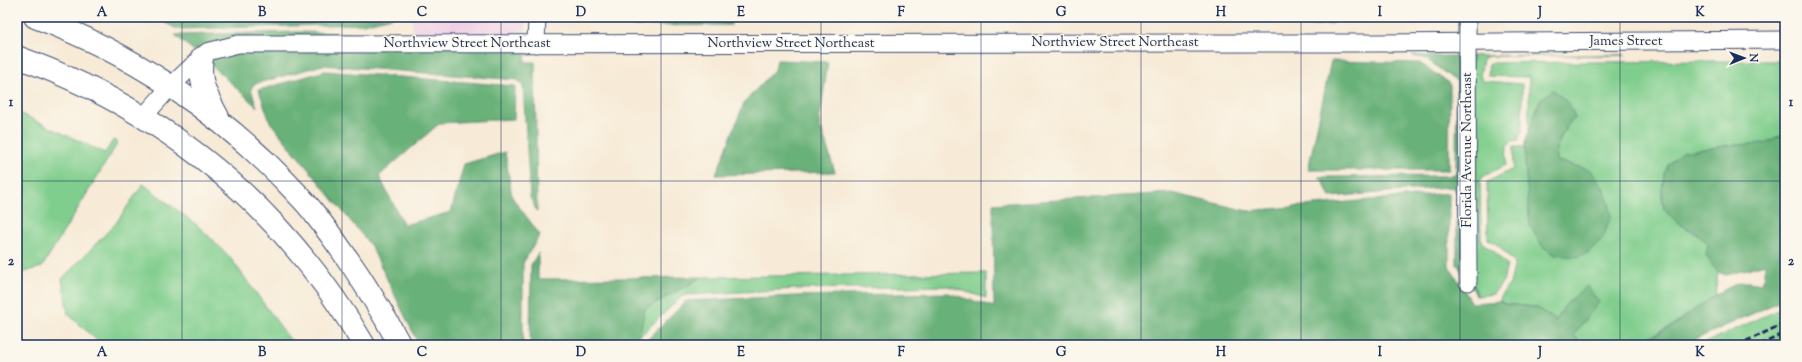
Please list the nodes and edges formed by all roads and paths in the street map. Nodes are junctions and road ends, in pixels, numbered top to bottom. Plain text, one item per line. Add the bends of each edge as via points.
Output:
1 (35, 17) edge
2 (536, 17) edge
3 (1467, 17) edge
4 (1785, 40) edge
5 (1467, 43) junction
6 (536, 44) junction
7 (17, 57) edge
8 (202, 58) junction
9 (171, 86) junction
10 (144, 116) junction
11 (221, 122) junction
12 (1468, 282) dead end
13 (364, 345) edge
14 (400, 345) edge

1 - 9 main road via 122,57
2 - 6 street
3 - 5 street, Florida Avenue Northeast
4 - 5 street, James Street
5 - 6 street, Northview Street Northeast
5 - 12 street, Florida Avenue Northeast
6 - 8 street, Northview Street Northeast via 238,44 207,52
7 - 10 main road via 53,70
8 - 9 street, Northview Street Northeast
8 - 11 main road via 199,72 205,93
9 - 10 street, Northview Street Northeast
9 - 11 main road
10 - 13 main road via 192,149 239,188 283,232 328,290
11 - 14 main road via 262,157 314,212 358,272

